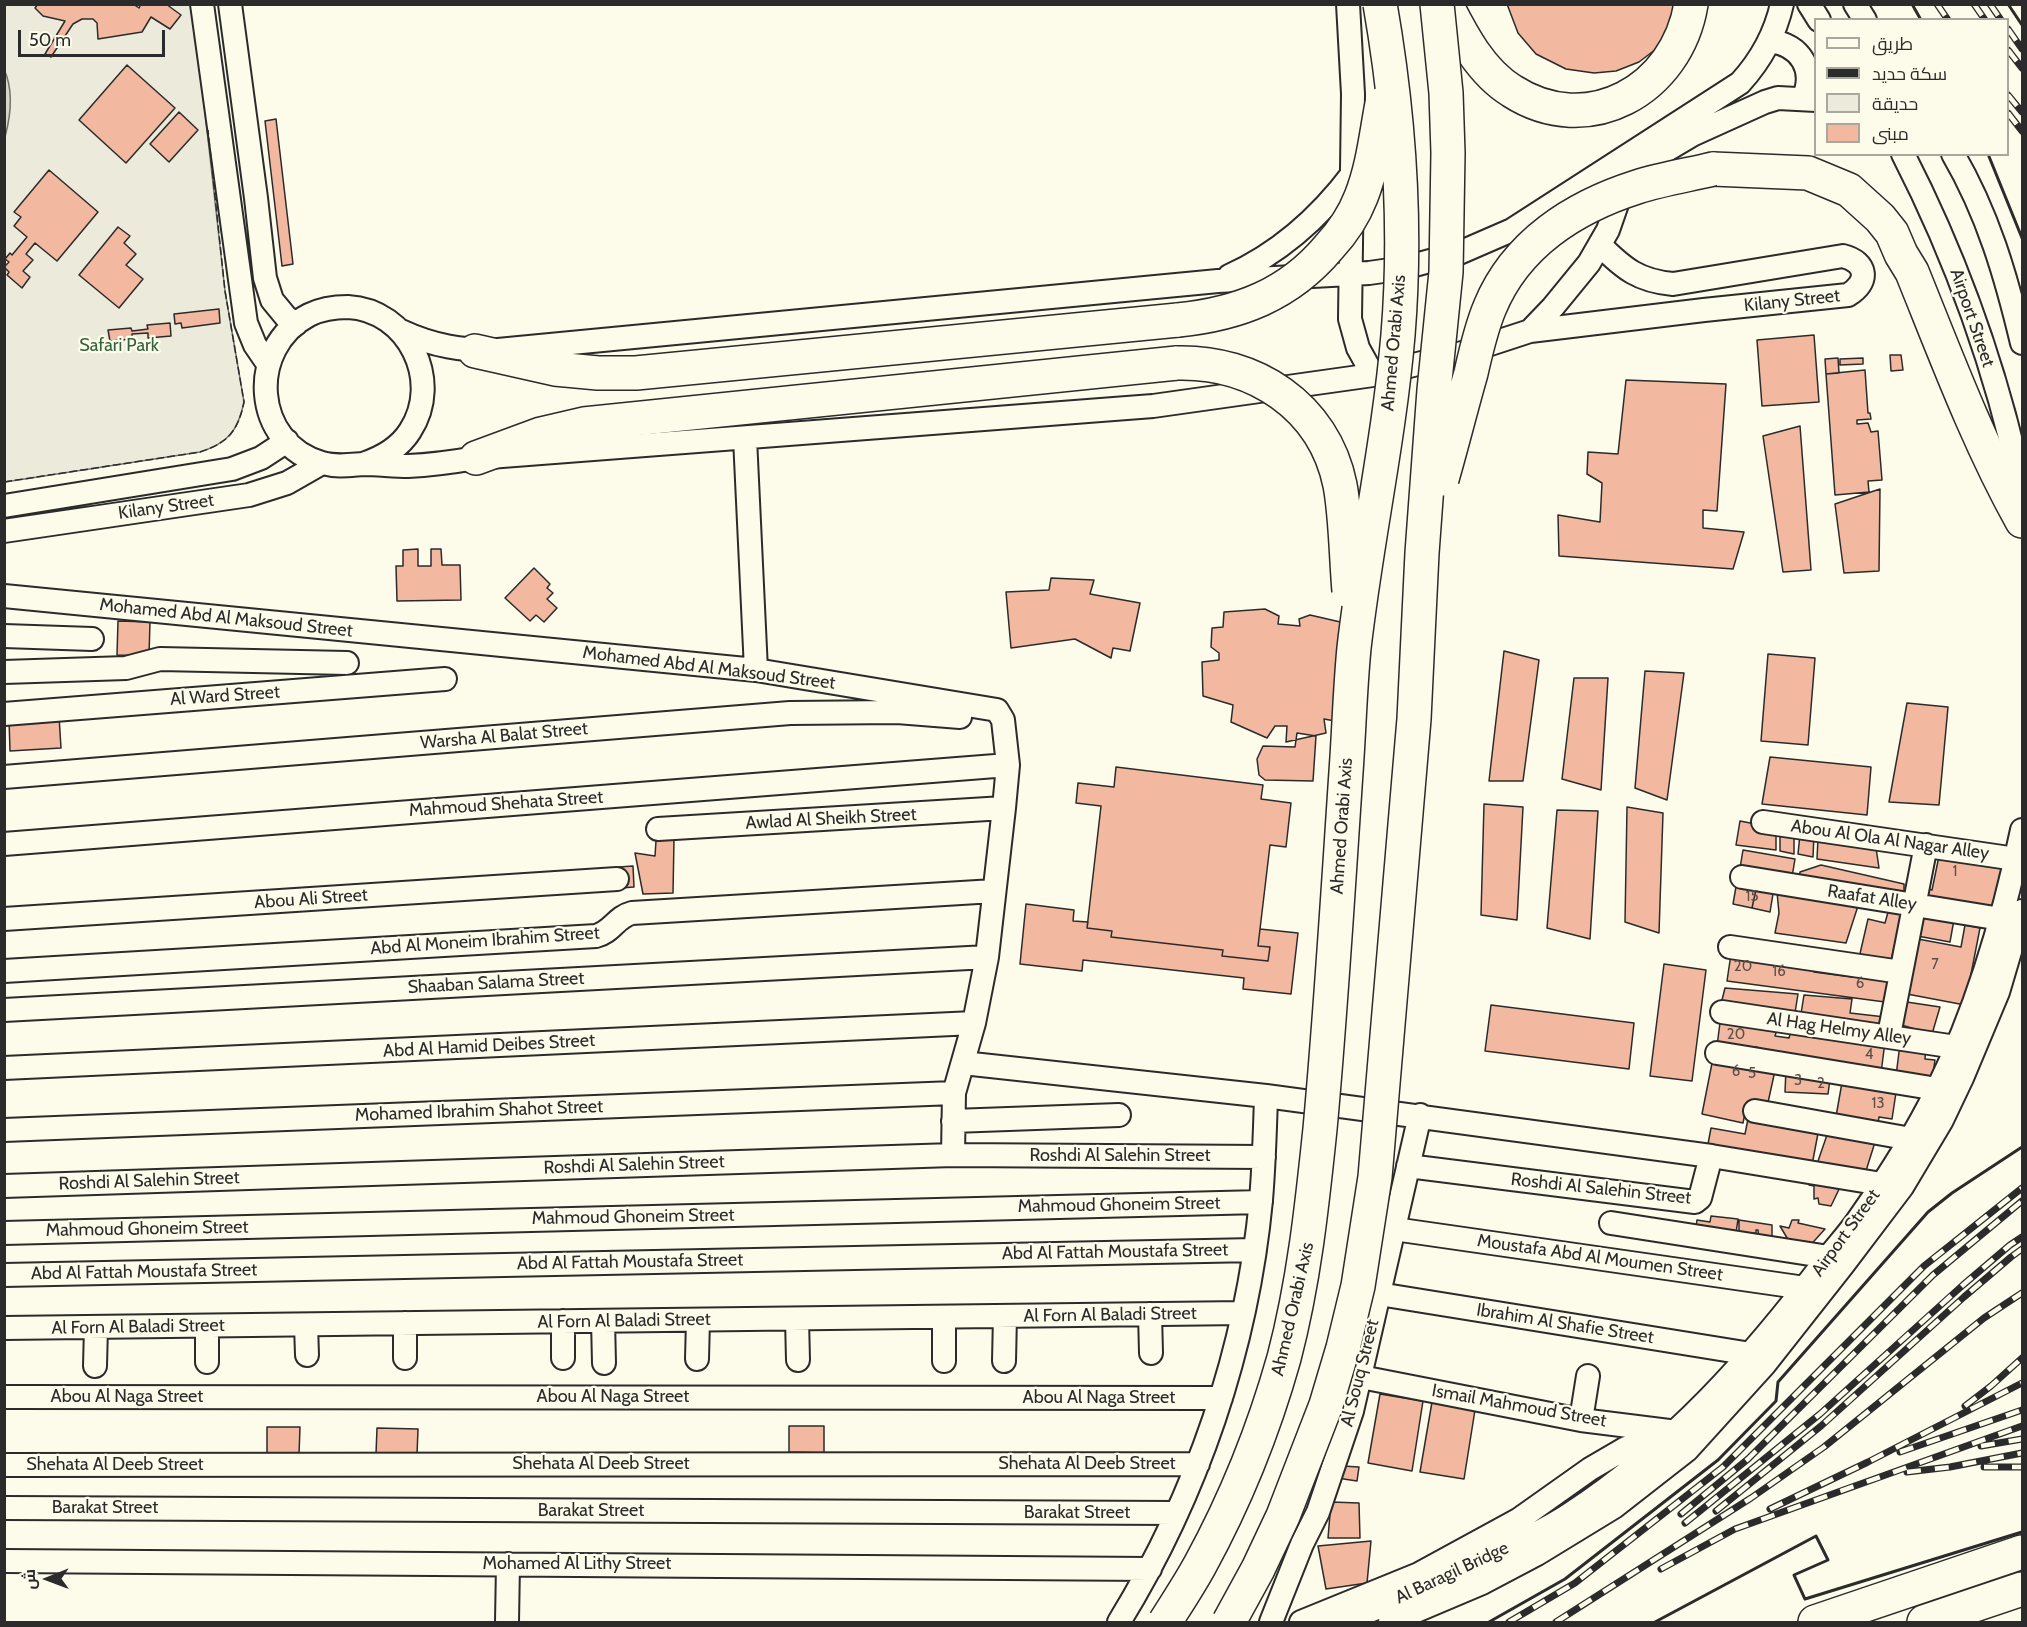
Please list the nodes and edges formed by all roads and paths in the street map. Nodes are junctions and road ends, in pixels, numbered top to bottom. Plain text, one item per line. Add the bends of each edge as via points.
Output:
1 (202, 4) edge
2 (1348, 4) edge
3 (1380, 4) edge
4 (1437, 4) edge
5 (1446, 4) edge
6 (1691, 4) edge
7 (1782, 4) edge
8 (1809, 4) edge
9 (1855, 4) edge
10 (232, 15) edge
11 (1818, 18) edge
12 (1864, 18) edge
13 (206, 29) junction
14 (1770, 41) junction
15 (1388, 64) junction
16 (1809, 99) edge
17 (1904, 156) edge
18 (1954, 156) edge
19 (1353, 173) junction
20 (1600, 245) junction
21 (1350, 273) junction
22 (1218, 282) junction
23 (296, 324) junction
24 (401, 331) junction
25 (1530, 331) junction
26 (2022, 342) edge
27 (475, 351) junction
28 (268, 364) junction
29 (1373, 375) junction
30 (745, 438) junction
31 (286, 441) junction
32 (476, 458) junction
33 (321, 463) junction
34 (363, 464) junction
35 (2022, 488) edge
36 (4, 506) edge
37 (2022, 521) edge
38 (4, 531) edge
39 (1422, 553) junction
40 (4, 596) edge
41 (4, 636) edge
42 (92, 639) dead end
43 (1354, 649) junction
44 (347, 663) dead end
45 (756, 670) junction
46 (4, 672) edge
47 (445, 679) dead end
48 (4, 714) edge
49 (1003, 720) junction
50 (1008, 765) junction
51 (4, 777) edge
52 (1004, 808) junction
53 (1763, 822) dead end
54 (658, 829) dead end
55 (2022, 830) edge
56 (4, 844) edge
57 (1926, 845) junction
58 (2016, 859) junction
59 (1742, 877) dead end
60 (617, 879) dead end
61 (994, 891) junction
62 (1914, 905) junction
63 (2022, 911) edge
64 (4, 919) edge
65 (2001, 919) junction
66 (1730, 947) dead end
67 (987, 957) junction
68 (4, 971) edge
69 (1901, 972) junction
70 (4, 1010) edge
71 (1722, 1012) dead end
72 (974, 1023) junction
73 (1889, 1035) junction
74 (1956, 1047) junction
75 (1717, 1053) dead end
76 (963, 1063) junction
77 (4, 1068) edge
78 (1937, 1089) junction
79 (954, 1093) junction
80 (1266, 1096) junction
81 (1755, 1111) dead end
82 (1119, 1115) dead end
83 (1420, 1115) junction
84 (953, 1122) junction
85 (4, 1130) edge
86 (1911, 1139) junction
87 (953, 1155) junction
88 (1711, 1156) junction
89 (1264, 1157) junction
90 (1408, 1166) junction
91 (1892, 1185) junction
92 (4, 1186) edge
93 (1261, 1202) junction
94 (1611, 1223) dead end
95 (1394, 1229) junction
96 (4, 1233) edge
97 (1255, 1250) junction
98 (1829, 1257) junction
99 (4, 1275) edge
100 (1812, 1292) junction
101 (1379, 1294) junction
102 (1243, 1313) junction
103 (1150, 1314) junction
104 (1005, 1316) junction
105 (944, 1317) junction
106 (797, 1319) junction
107 (698, 1320) junction
108 (563, 1321) junction
109 (603, 1321) junction
110 (405, 1323) junction
111 (306, 1325) junction
112 (207, 1326) junction
113 (96, 1327) junction
114 (4, 1328) edge
115 (1151, 1353) dead end
116 (1751, 1354) junction
117 (307, 1355) dead end
118 (405, 1358) dead end
119 (563, 1358) dead end
120 (697, 1359) dead end
121 (798, 1360) dead end
122 (944, 1361) dead end
123 (1004, 1361) dead end
124 (207, 1362) dead end
125 (604, 1364) dead end
126 (95, 1366) dead end
127 (1588, 1376) dead end
128 (1361, 1377) junction
129 (4, 1397) edge
130 (1221, 1398) junction
131 (1581, 1420) junction
132 (1677, 1432) junction
133 (1198, 1464) junction
134 (4, 1465) edge
135 (4, 1508) edge
136 (1177, 1513) junction
137 (1533, 1546) junction
138 (2022, 1552) edge
139 (4, 1561) edge
140 (508, 1564) junction
141 (1150, 1569) junction
142 (2022, 1589) edge
143 (507, 1623) edge
144 (1119, 1623) edge
145 (1166, 1623) edge
146 (1229, 1623) edge
147 (1271, 1623) edge
148 (1301, 1623) edge
149 (1342, 1623) edge
150 (1390, 1623) edge
151 (1815, 1623) edge
152 (1924, 1623) edge

1 - 13 street
2 - 19 street
3 - 15 highway, Ahmed Orabi Axis, bridge
4 - 39 highway, bridge via 1446,93 1448,212
5 - 6 highway via 1474,53 1497,81 1545,106 1581,110 1617,102 1662,71 1681,40
7 - 14 street
8 - 11 street
9 - 12 street
10 - 13 street
10 - 23 street via 265,278 272,300
13 - 28 street via 246,322
14 - 16 street via 1789,46 1803,60
14 - 21 street via 1740,83 1512,230 1432,261 1387,271
15 - 27 highway, bridge via 1373,158 1361,199 1350,219 1305,272 1266,297 1234,310 1200,318 636,373 555,369
15 - 43 highway, Ahmed Orabi Axis, bridge via 1400,172 1401,291 1392,389
16 - 20 street via 1778,98 1737,113 1643,164 1625,181
17 - 35 street, Airport Street via 1933,214 1967,300 2012,441
18 - 26 street via 1996,245
19 - 21 street
19 - 22 street via 1303,229 1263,259
20 - 25 street
20 - 25 street, Kilany Street via 1631,273 1659,283 1673,284 1843,255 1862,267 1863,279 1858,289 1848,295
21 - 22 street
21 - 29 street via 1353,334
22 - 27 street
23 - 24 street via 325,309 358,308 388,320
23 - 28 street via 274,349
24 - 27 street via 434,344
24 - 34 street via 418,358 424,389 422,404 410,432 400,443
25 - 29 street
28 - 31 street via 265,380 269,413
29 - 30 street via 1153,406
30 - 32 street
30 - 45 street
31 - 33 street
31 - 36 street, Kilany Street via 261,458 232,469
32 - 34 street via 425,465
32 - 43 highway, bridge via 541,434 584,424 1155,364 1217,365 1272,387 1303,413 1326,445 1343,503
33 - 34 street
33 - 38 street, Kilany Street via 287,483 249,495
37 - 39 highway, bridge via 1992,464 1912,272 1880,218 1849,190 1808,173 1713,169 1637,187 1602,201 1567,219 1520,257 1488,309
39 - 146 highway, bridge via 1414,719 1367,1239 1326,1405 1283,1516
40 - 45 street, Mohamed Abd Al Maksoud Street
41 - 42 street
43 - 145 highway, Ahmed Orabi Axis, bridge via 1331,1012 1302,1281 1283,1360 1255,1444 1200,1565
44 - 46 street via 160,659 126,668
45 - 49 street, Mohamed Abd Al Maksoud Street via 993,709 1000,712
47 - 48 street, Al Ward Street
49 - 50 street
49 - 51 street, Warsha Al Balat Street via 897,712 790,713
50 - 52 street
50 - 56 street, Mahmoud Shehata Street
52 - 54 street, Awlad Al Sheikh Street
52 - 61 street
53 - 57 street, Abou Al Ola Al Nagar Alley
55 - 58 street, Airport Street
57 - 58 street, Abou Al Ola Al Nagar Alley
57 - 62 street
58 - 65 street, Airport Street
59 - 62 street, Raafat Alley
60 - 64 street, Abou Ali Street
61 - 67 street
61 - 68 street, Abd Al Moneim Ibrahim Street via 632,913 596,936
62 - 65 street, Raafat Alley
62 - 69 street
63 - 91 street, Airport Street via 1998,992 1942,1120
65 - 74 street, Airport Street
66 - 69 street
67 - 70 street, Shaaban Salama Street
67 - 72 street
69 - 73 street
71 - 73 street, Al Hag Helmy Alley
72 - 76 street
72 - 77 street, Abd Al Hamid Deibes Street
73 - 74 street, Al Hag Helmy Alley
74 - 78 street, Airport Street
75 - 78 street
76 - 79 street
76 - 80 street
78 - 86 street, Airport Street
79 - 84 street
79 - 85 street, Mohamed Ibrahim Shahot Street
80 - 83 street
80 - 89 street
81 - 86 street
82 - 84 street
83 - 88 street
83 - 90 street, Al Souq Street
84 - 87 street
86 - 91 street, Airport Street
87 - 89 street, Roshdi Al Salehin Street
87 - 92 street, Roshdi Al Salehin Street
88 - 90 street, Roshdi Al Salehin Street via 1701,1198 1695,1202
88 - 91 street
89 - 93 street
90 - 95 street, Al Souq Street
91 - 98 street, Airport Street
91 - 100 street, Airport Street
93 - 96 street, Mahmoud Ghoneim Street
93 - 97 street
94 - 98 street
95 - 100 street, Moustafa Abd Al Moumen Street
95 - 101 street, Al Souq Street
97 - 99 street, Abd Al Fattah Moustafa Street
97 - 102 street
98 - 100 street, Airport Street
100 - 116 street, Airport Street
100 - 137 street, Airport Street via 1765,1364 1687,1450 1614,1507
101 - 116 street, Ibrahim Al Shafie Street
101 - 128 street, Al Souq Street
102 - 103 street, Al Forn Al Baladi Street
102 - 130 street
103 - 104 street, Al Forn Al Baladi Street
103 - 115 street
104 - 105 street, Al Forn Al Baladi Street
104 - 123 street
105 - 106 street, Al Forn Al Baladi Street
105 - 122 street
106 - 107 street, Al Forn Al Baladi Street
106 - 121 street
107 - 109 street, Al Forn Al Baladi Street
107 - 120 street
108 - 109 street, Al Forn Al Baladi Street
108 - 110 street, Al Forn Al Baladi Street
108 - 119 street
109 - 125 street
110 - 111 street, Al Forn Al Baladi Street
110 - 118 street
111 - 112 street, Al Forn Al Baladi Street
111 - 117 street
112 - 113 street, Al Forn Al Baladi Street
112 - 124 street
113 - 114 street, Al Forn Al Baladi Street
113 - 126 street
116 - 132 street, Airport Street
127 - 131 street
128 - 131 street, Ismail Mahmoud Street
128 - 147 street, Al Souq Street via 1318,1512
129 - 130 street, Abou Al Naga Street
130 - 133 street
131 - 132 street, Ismail Mahmoud Street
132 - 137 street, Airport Street
132 - 148 street via 1626,1448 1518,1520 1419,1574
133 - 134 street, Shehata Al Deeb Street
133 - 136 street
135 - 136 street, Barakat Street
136 - 141 street
137 - 149 street, Al Baragil Bridge
137 - 150 street, Al Baragil Bridge via 1482,1583
138 - 151 highway
139 - 140 street, Mohamed Al Lithy Street
140 - 141 street, Mohamed Al Lithy Street
140 - 143 street
141 - 144 street
142 - 152 highway

